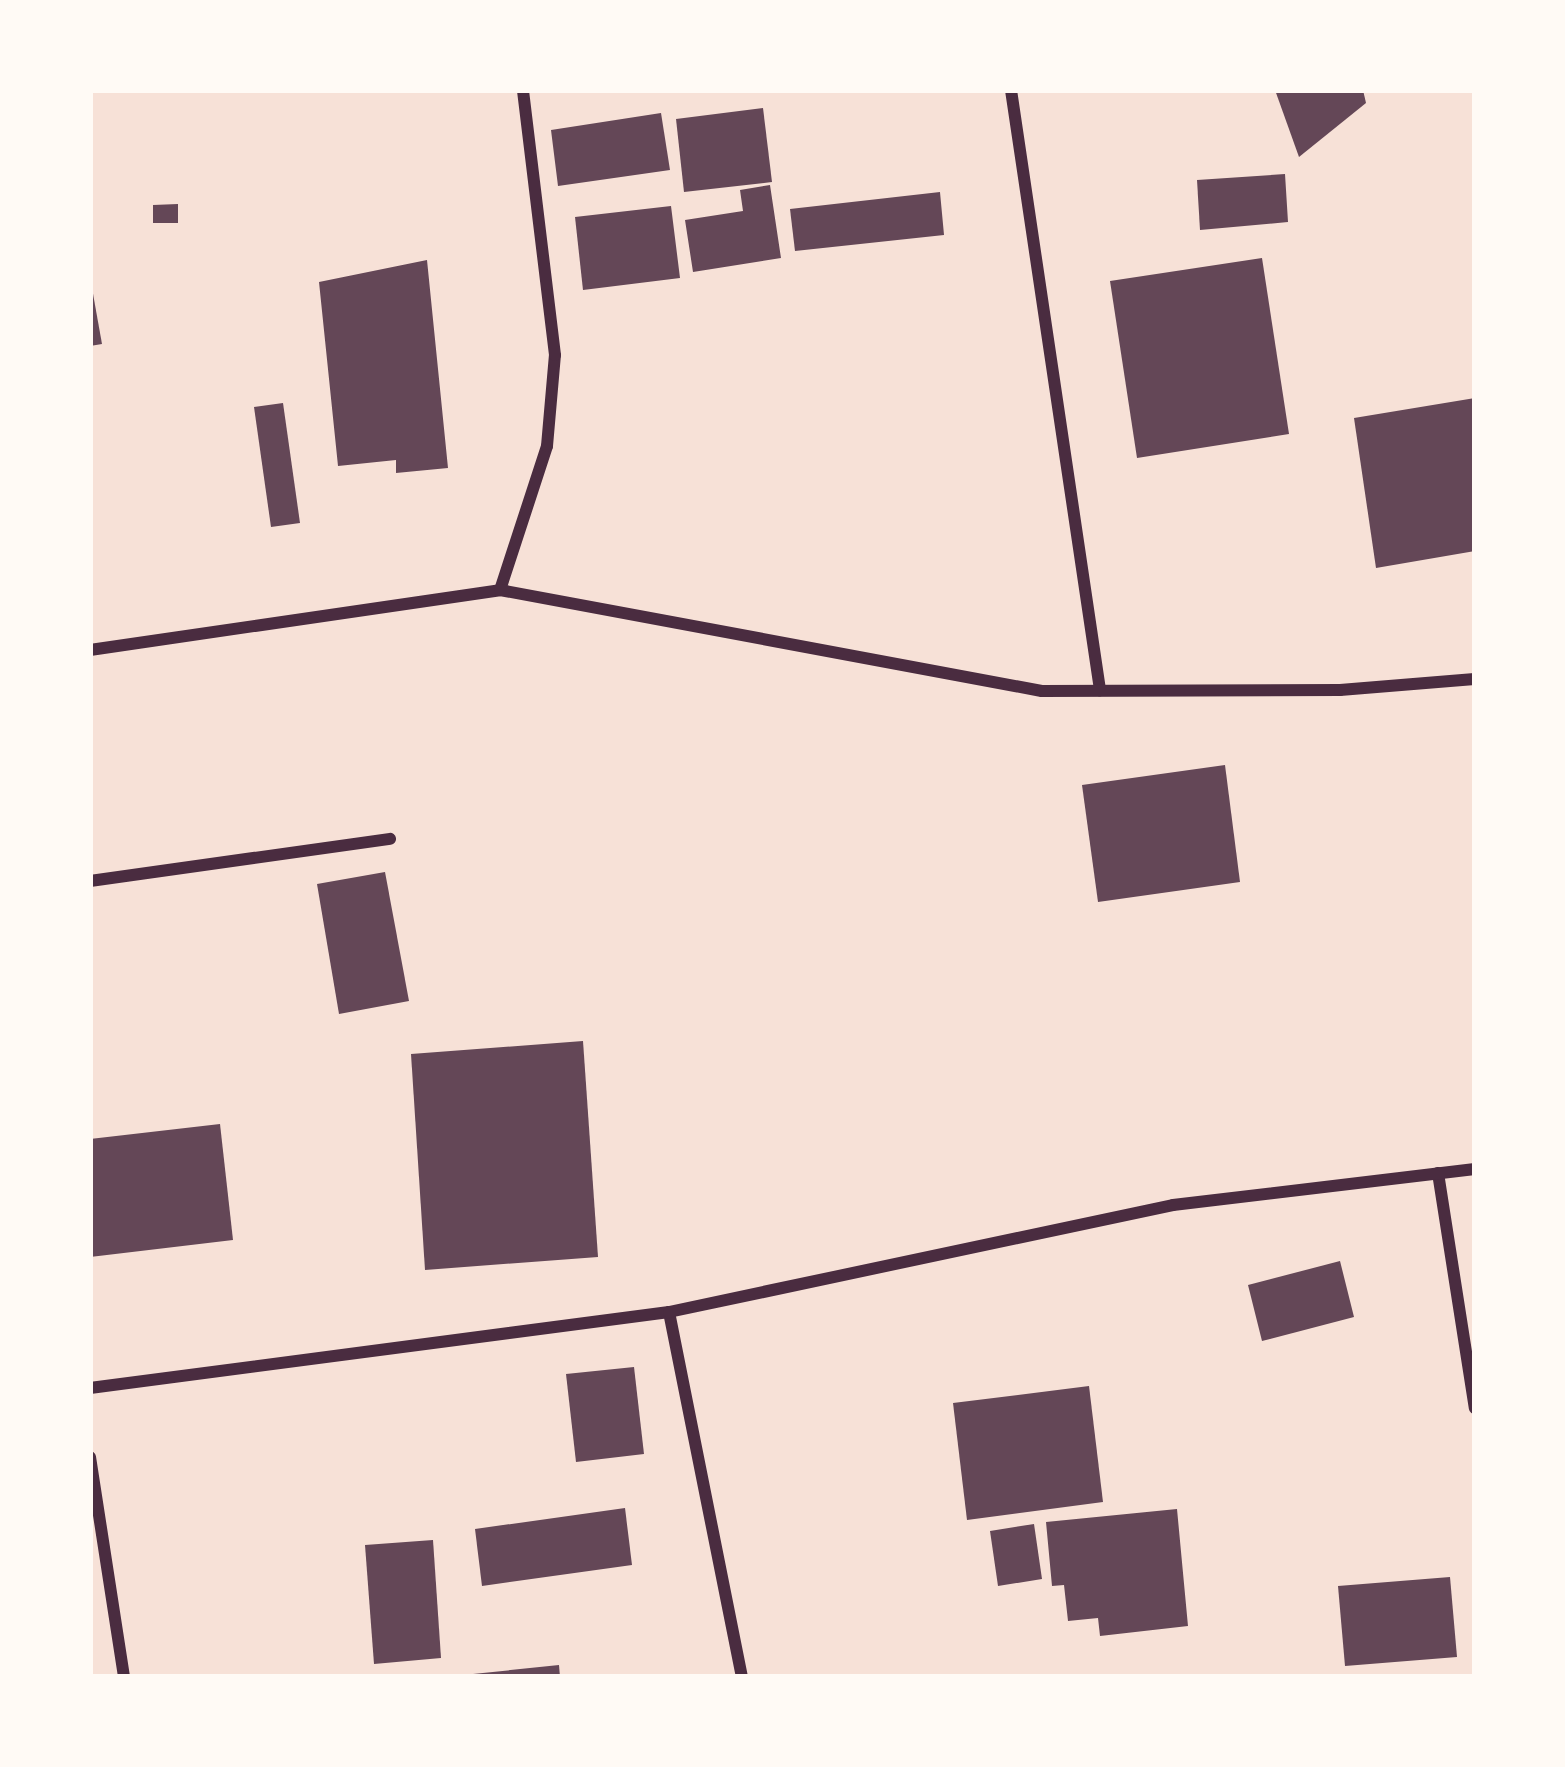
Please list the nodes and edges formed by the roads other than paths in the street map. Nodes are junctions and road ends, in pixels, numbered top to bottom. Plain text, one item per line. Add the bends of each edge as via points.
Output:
1 (523, 90) edge
2 (1011, 90) edge
3 (500, 590) junction
4 (90, 650) edge
5 (1475, 679) edge
6 (1100, 690) junction
7 (391, 839) dead end
8 (90, 881) edge
9 (1475, 1169) edge
10 (1438, 1173) junction
11 (670, 1312) junction
12 (90, 1388) edge
13 (1475, 1408) edge
14 (90, 1457) edge
15 (124, 1677) edge
16 (742, 1677) edge

1 - 3 street via 555,355 547,446
2 - 6 street
3 - 4 street
3 - 6 street via 1042,691
5 - 6 street via 1340,690
7 - 8 street
9 - 10 street
10 - 11 street via 1173,1205
10 - 13 street
11 - 12 street
11 - 16 street
14 - 15 street

